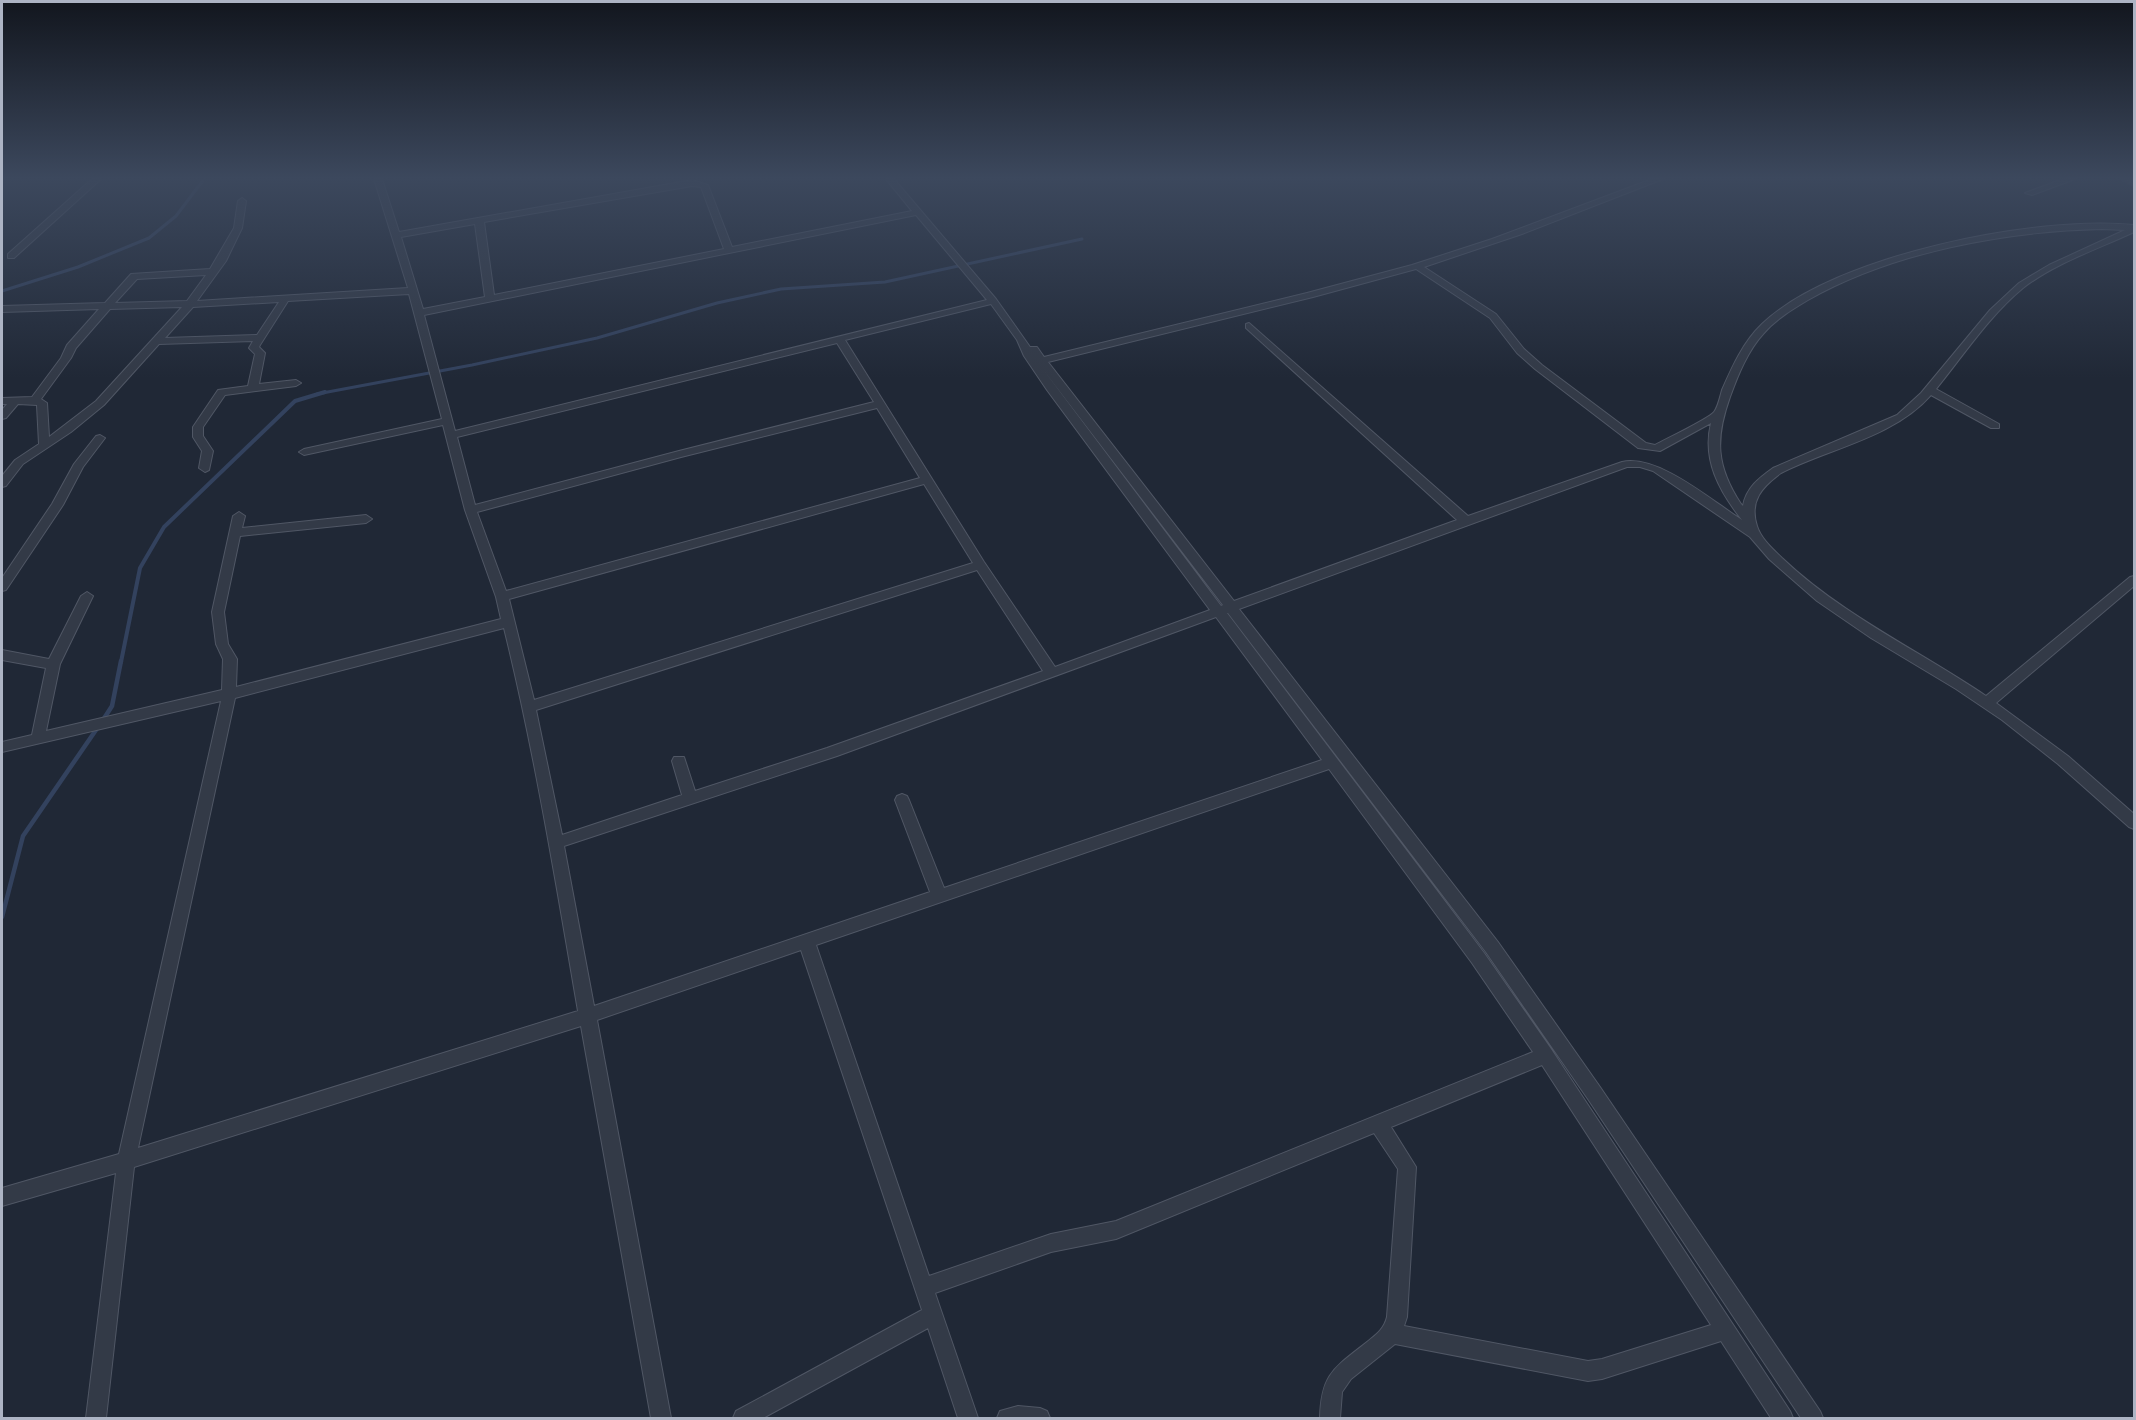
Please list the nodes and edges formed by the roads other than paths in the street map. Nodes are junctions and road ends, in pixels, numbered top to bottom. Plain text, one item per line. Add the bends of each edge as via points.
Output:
1 (23, 245) edge
2 (228, 245) edge
3 (399, 245) edge
4 (483, 245) edge
5 (727, 245) edge
6 (753, 245) edge
7 (946, 245) edge
8 (1461, 245) edge
9 (1482, 245) edge
10 (1948, 245) edge
11 (2099, 245) edge
12 (729, 250) junction
13 (11, 256) dead end
14 (1416, 266) junction
15 (213, 272) junction
16 (413, 291) junction
17 (490, 298) junction
18 (285, 299) junction
19 (993, 301) junction
20 (190, 304) junction
21 (106, 306) junction
22 (2, 309) edge
23 (418, 313) junction
24 (1249, 326) dead end
25 (260, 338) junction
26 (839, 338) junction
27 (158, 341) junction
28 (1072, 349) junction
29 (1032, 352) junction
30 (1055, 375) junction
31 (296, 383) dead end
32 (253, 387) junction
33 (1929, 390) junction
34 (35, 400) junction
35 (2, 401) edge
36 (15, 401) junction
37 (880, 404) junction
38 (1719, 414) junction
39 (2, 416) edge
40 (1995, 426) dead end
41 (449, 428) junction
42 (100, 438) dead end
43 (44, 444) junction
44 (304, 452) dead end
45 (205, 468) dead end
46 (928, 478) junction
47 (2, 483) edge
48 (471, 510) junction
49 (239, 516) dead end
50 (366, 519) dead end
51 (1465, 520) junction
52 (1752, 528) junction
53 (235, 533) junction
54 (980, 565) junction
55 (2134, 580) edge
56 (2, 587) edge
57 (87, 596) dead end
58 (502, 597) junction
59 (1225, 610) junction
60 (509, 622) junction
61 (2, 655) edge
62 (53, 664) junction
63 (1051, 672) junction
64 (230, 694) junction
65 (1987, 703) junction
66 (529, 707) junction
67 (38, 738) junction
68 (2, 747) edge
69 (679, 761) dead end
70 (1333, 762) junction
71 (690, 799) junction
72 (902, 800) dead end
73 (2134, 823) edge
74 (556, 843) junction
75 (939, 895) junction
76 (806, 940) junction
77 (587, 1016) junction
78 (1545, 1055) junction
79 (1378, 1123) junction
80 (126, 1161) junction
81 (2, 1197) edge
82 (925, 1287) junction
83 (934, 1314) junction
84 (1725, 1330) junction
85 (1392, 1334) junction
86 (96, 1419) edge
87 (660, 1419) edge
88 (743, 1419) edge
89 (968, 1419) edge
90 (1007, 1419) edge
91 (1040, 1419) edge
92 (1330, 1419) edge
93 (1783, 1419) edge
94 (1813, 1419) edge

1 - 13 street
2 - 15 street
3 - 16 street
4 - 17 street
5 - 12 street
6 - 12 street
7 - 19 street
8 - 28 street
9 - 14 street
10 - 38 street via 1852,275 1792,305 1765,326 1738,364
11 - 33 street via 2013,292
12 - 17 street
14 - 28 street
14 - 38 street via 1495,318 1515,345 1542,370 1642,446 1656,448
15 - 20 street
15 - 21 street via 136,275
16 - 18 street
16 - 23 street
17 - 23 street
18 - 20 street
18 - 25 street
19 - 26 street
19 - 29 street
20 - 21 street
20 - 27 street
21 - 22 street
21 - 34 street via 71,347
23 - 41 street
24 - 51 street
25 - 27 street
25 - 32 street via 255,348 260,353
26 - 37 street
26 - 41 street
27 - 43 street via 88,414
28 - 29 street
28 - 29 street via 1042,348
28 - 30 street
29 - 30 street
29 - 59 street
30 - 59 street
31 - 32 street
32 - 45 street via 222,392 198,427 198,437 209,450
33 - 40 street
33 - 52 street via 1900,418 1762,480 1752,492 1749,506
34 - 36 street
34 - 43 street via 43,405
35 - 36 street
36 - 39 street
37 - 46 street
37 - 48 street
38 - 52 street via 1713,438 1716,468
41 - 44 street
41 - 48 street
42 - 56 street
43 - 47 street via 19,462
46 - 54 street
46 - 58 street
48 - 58 street
49 - 53 street
50 - 53 street
51 - 52 street via 1634,463 1657,469
51 - 59 street
52 - 65 street via 1782,566 1828,602
53 - 64 street via 218,612 222,644 230,659
54 - 63 street
54 - 66 street
55 - 65 street
57 - 62 street
58 - 60 street
59 - 63 street
59 - 70 street
59 - 94 street via 1492,947
60 - 64 street
60 - 66 street
61 - 62 street
62 - 67 street
63 - 71 street
64 - 67 street
64 - 80 street
65 - 73 street
66 - 74 street
67 - 68 street
69 - 71 street
70 - 75 street
70 - 78 street
71 - 74 street
72 - 75 street
74 - 77 street
75 - 76 street
76 - 77 street
76 - 82 street
77 - 80 street
77 - 87 street
78 - 79 street
78 - 84 street
79 - 82 street via 1116,1230 1051,1243
79 - 85 street via 1407,1167 1397,1317
80 - 81 street
80 - 86 street
82 - 83 street
83 - 88 street
83 - 89 street
84 - 85 street via 1588,1371
84 - 93 street
85 - 92 street via 1344,1372 1332,1389
90 - 91 street

